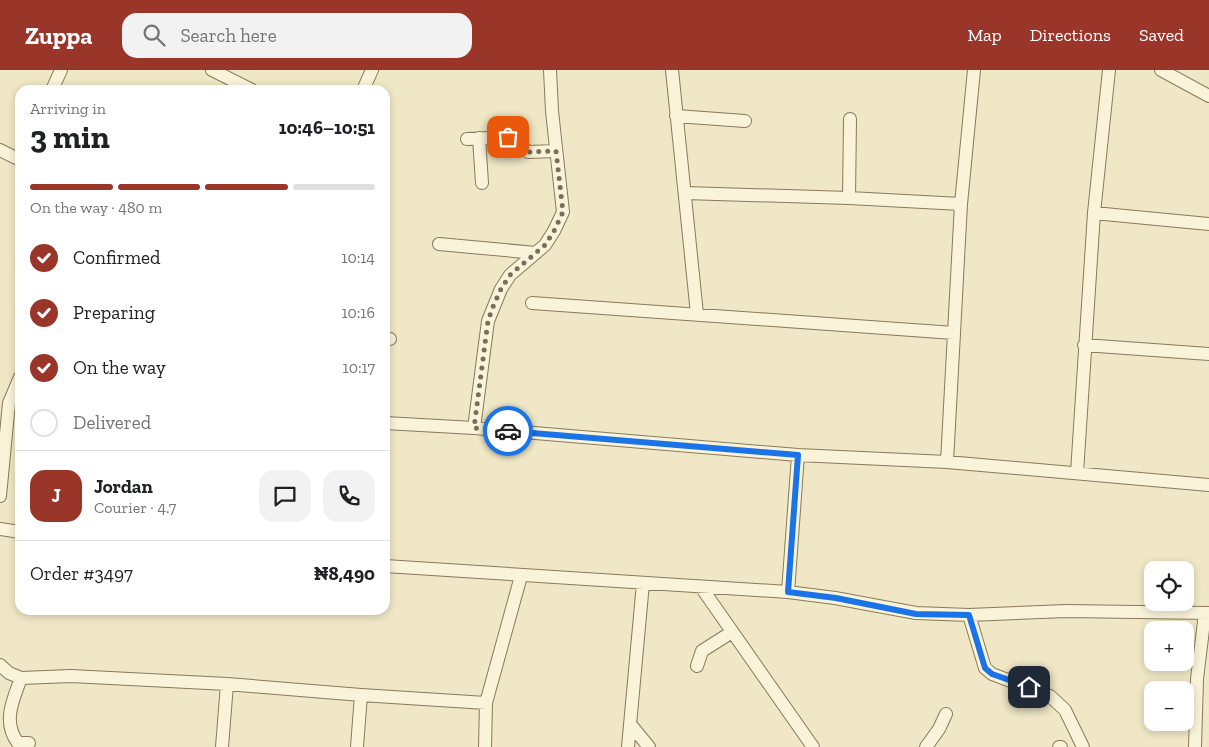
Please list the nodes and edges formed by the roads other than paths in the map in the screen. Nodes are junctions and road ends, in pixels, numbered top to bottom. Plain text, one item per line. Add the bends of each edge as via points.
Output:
1 (61, 70) edge
2 (212, 70) edge
3 (372, 70) edge
4 (550, 70) edge
5 (672, 70) edge
6 (974, 70) edge
7 (1109, 70) edge
8 (1161, 70) edge
9 (54, 85) edge
10 (242, 85) edge
11 (364, 85) edge
12 (1209, 96) edge
13 (676, 116) junction
14 (850, 119) dead end
15 (745, 121) dead end
16 (0, 150) edge
17 (556, 151) junction
18 (15, 158) edge
19 (482, 183) dead end
20 (685, 193) junction
21 (849, 198) junction
22 (961, 204) junction
23 (1094, 213) junction
24 (1209, 224) edge
25 (439, 244) dead end
26 (536, 253) junction
27 (532, 304) dead end
28 (697, 314) junction
29 (954, 333) junction
30 (1084, 345) junction
31 (1209, 354) edge
32 (15, 385) edge
33 (5, 400) edge
34 (390, 423) edge
35 (474, 428) junction
36 (798, 455) junction
37 (946, 462) junction
38 (1076, 473) junction
39 (1209, 485) edge
40 (0, 496) edge
41 (0, 530) edge
42 (15, 532) edge
43 (390, 566) edge
44 (521, 576) junction
45 (643, 583) junction
46 (701, 587) junction
47 (788, 592) junction
48 (1207, 613) edge
49 (969, 615) junction
50 (732, 632) junction
51 (0, 664) edge
52 (697, 666) dead end
53 (20, 678) junction
54 (227, 684) junction
55 (361, 695) junction
56 (486, 703) junction
57 (946, 714) dead end
58 (631, 725) junction
59 (29, 743) dead end
60 (222, 747) edge
61 (357, 747) edge
62 (485, 747) edge
63 (628, 747) edge
64 (649, 747) edge
65 (813, 747) edge
66 (926, 747) edge
67 (1082, 747) edge
68 (1195, 747) edge

1 - 9 street
2 - 10 street
3 - 11 street
4 - 17 street
5 - 13 street
6 - 22 street
7 - 23 street
8 - 12 street
13 - 15 street
13 - 20 street
14 - 21 street
16 - 18 street
17 - 19 street via 528,152 511,137 473,138
17 - 26 street via 563,212 545,245
20 - 21 street
20 - 28 street
21 - 22 street
22 - 29 street
23 - 24 street
23 - 30 street
25 - 26 street
26 - 35 street via 510,275 492,309
27 - 28 street
28 - 29 street
29 - 37 street
30 - 31 street
30 - 38 street
32 - 33 street
33 - 40 street
34 - 35 street
35 - 36 street
36 - 37 street
36 - 47 street
37 - 38 street
38 - 39 street
41 - 42 street
43 - 44 street
44 - 45 street
44 - 56 street
45 - 46 street
45 - 58 street
46 - 47 street
46 - 50 street
47 - 49 street via 916,614
48 - 49 street via 1066,611
48 - 68 street via 1197,679
49 - 67 street via 985,668 992,674 1050,696 1065,710
50 - 52 street via 702,651
50 - 65 street
51 - 53 street
53 - 54 street via 70,676
53 - 59 street via 8,717 12,736 18,743
54 - 55 street
54 - 60 street
55 - 56 street
55 - 61 street
56 - 62 street
57 - 66 street
58 - 63 street
58 - 64 street

